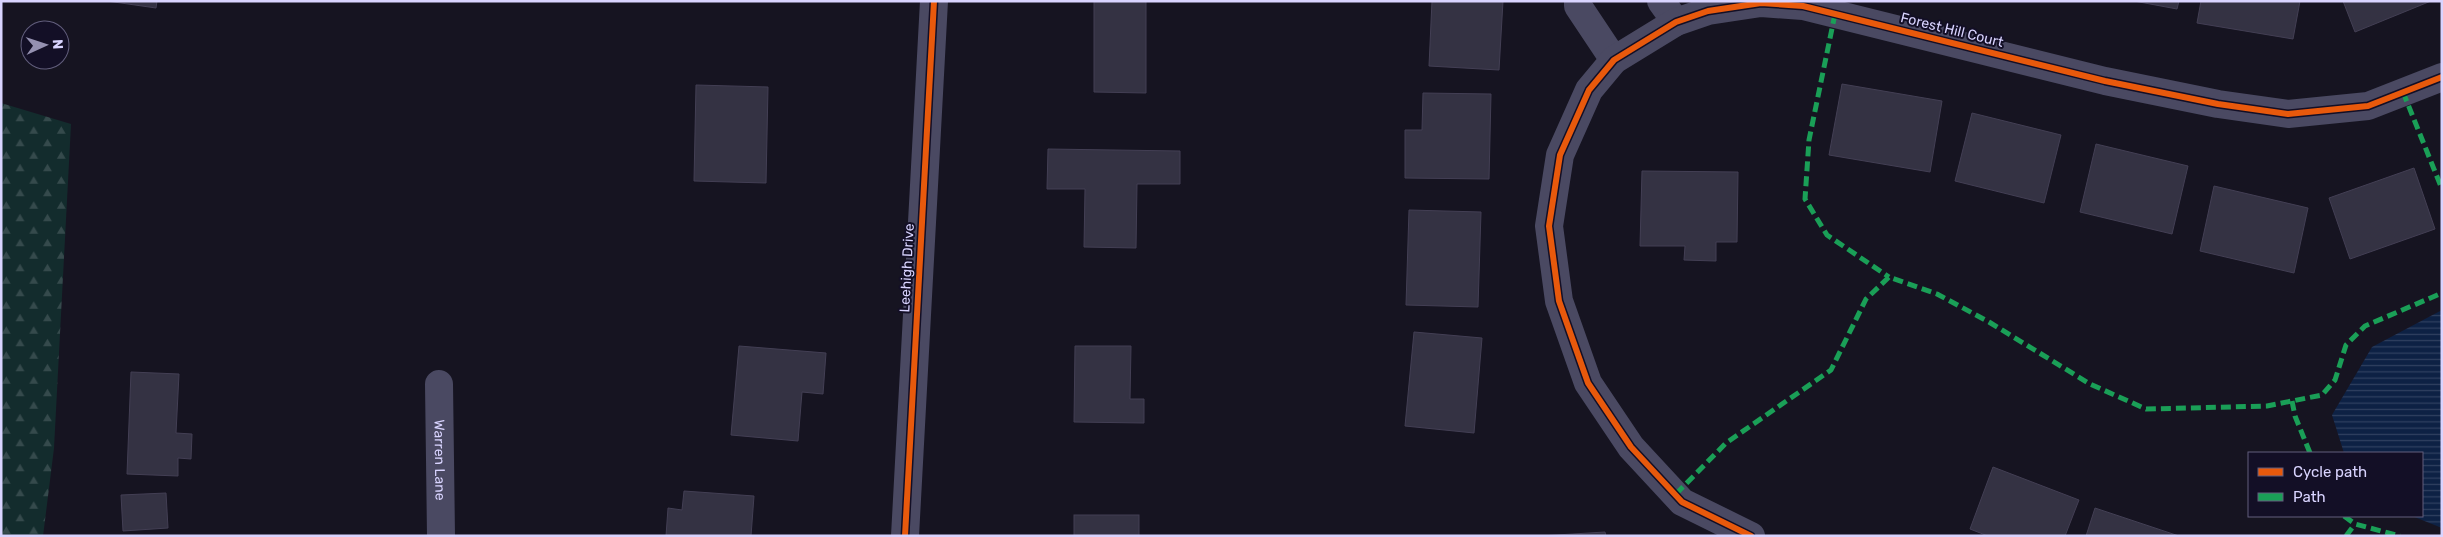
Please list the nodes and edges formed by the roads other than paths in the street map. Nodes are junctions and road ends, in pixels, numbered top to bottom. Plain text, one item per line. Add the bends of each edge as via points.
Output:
1 (934, 1) edge
2 (1578, 1) edge
3 (1669, 11) edge
4 (1614, 60) junction
5 (2442, 77) edge
6 (438, 384) dead end
7 (441, 536) edge
8 (905, 536) edge
9 (1751, 536) edge

1 - 8 street, Leehigh Drive
2 - 4 street via 1578,6
3 - 4 street, Forest Hill Court
3 - 5 street, Forest Hill Court via 1708,11 1761,4 1803,6 2105,81 2218,104 2288,114 2368,106
4 - 9 street, Forest Hill Court via 1589,90 1560,155 1549,226 1559,301 1588,383 1631,447 1682,502
6 - 7 street, Warren Lane

